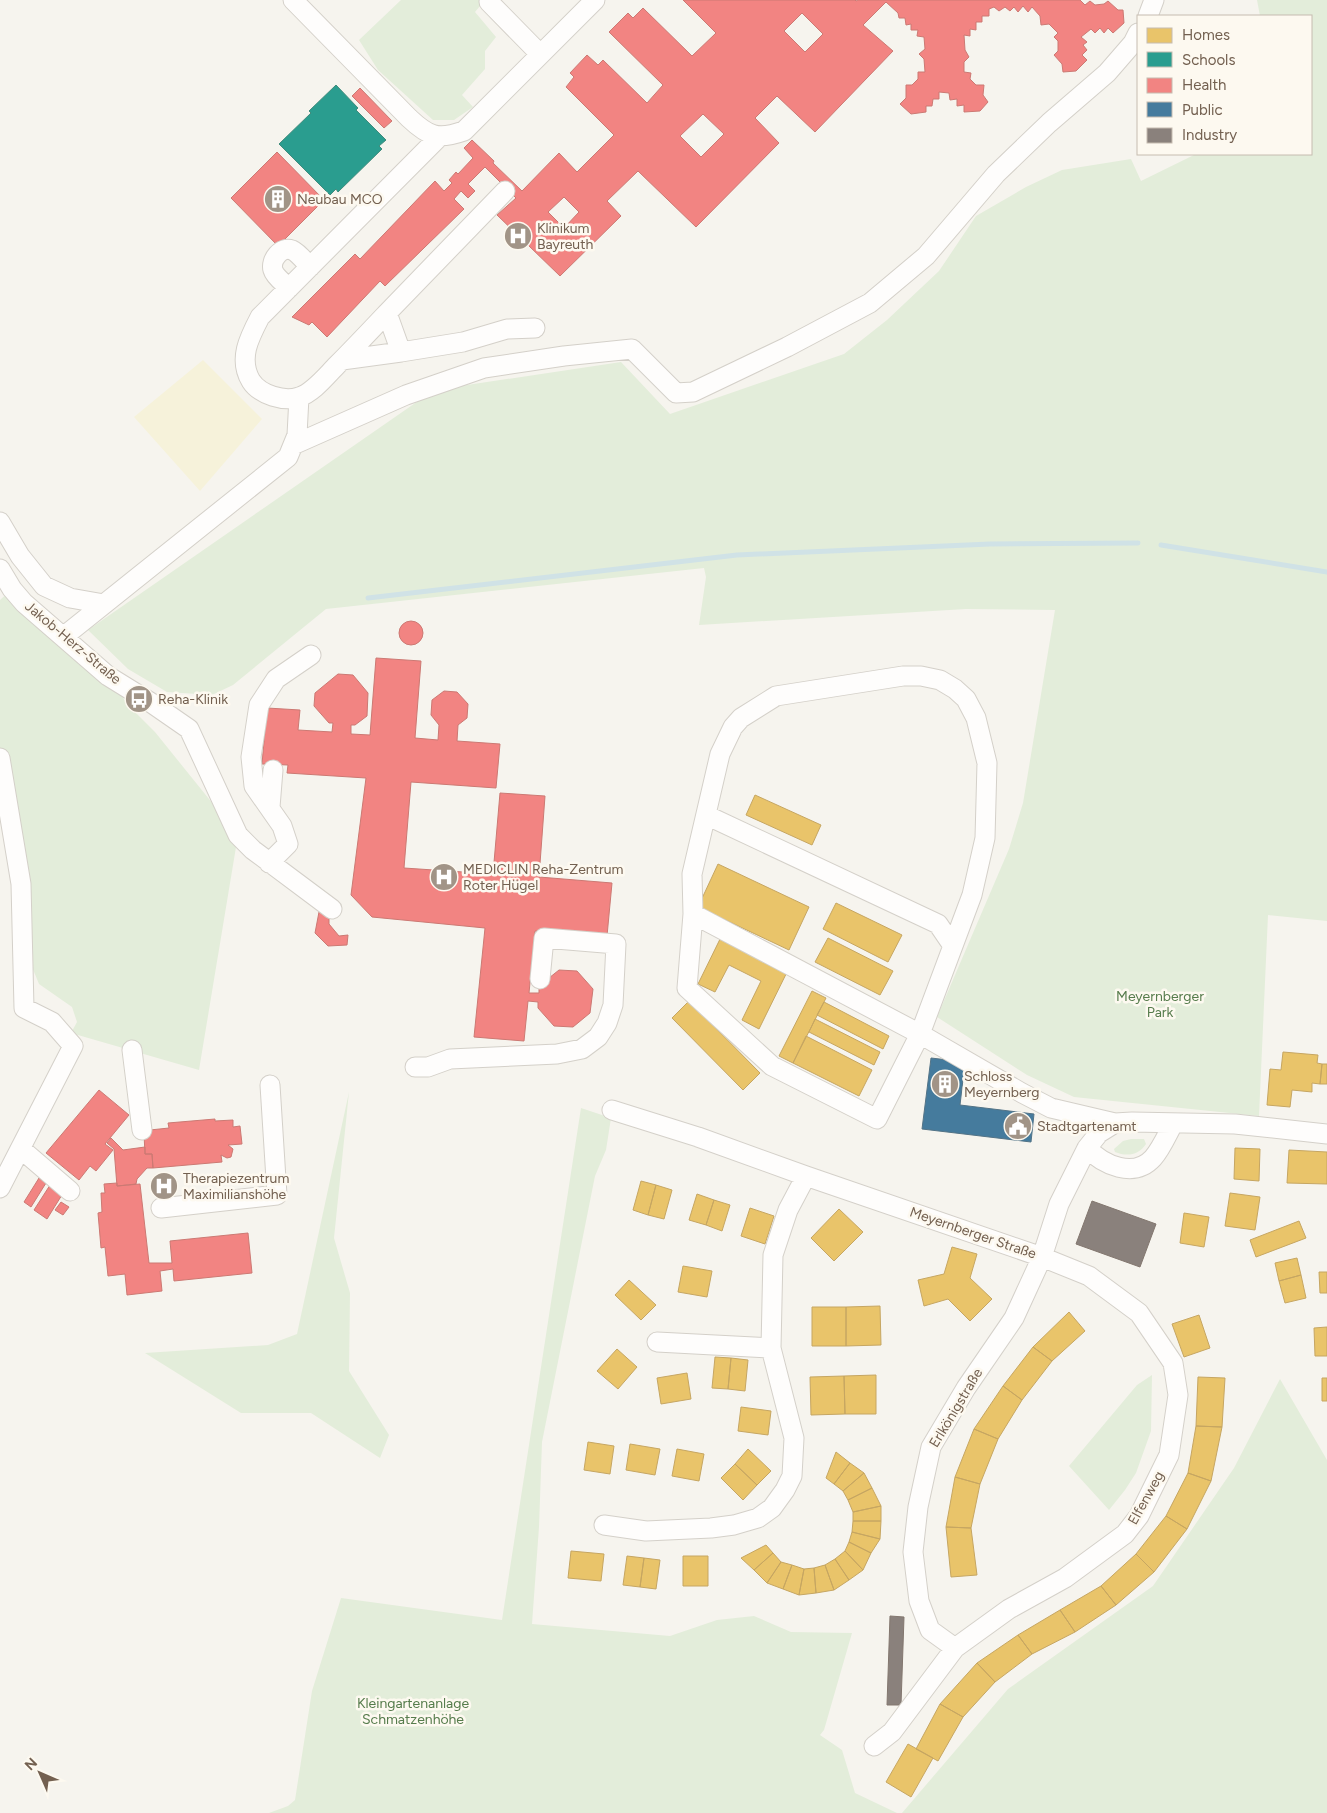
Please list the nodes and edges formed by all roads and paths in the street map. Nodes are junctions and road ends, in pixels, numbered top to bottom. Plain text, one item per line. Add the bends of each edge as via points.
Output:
1 (293, 0) edge
2 (595, 0) edge
3 (1154, 0) edge
4 (489, 2) dead end
5 (1148, 15) edge
6 (1137, 35) edge
7 (540, 54) junction
8 (439, 137) junction
9 (505, 191) dead end
10 (310, 267) junction
11 (289, 288) junction
12 (387, 313) junction
13 (535, 328) dead end
14 (401, 352) junction
15 (342, 360) junction
16 (299, 397) junction
17 (293, 445) junction
18 (0, 522) edge
19 (0, 569) edge
20 (6, 594) edge
21 (104, 604) junction
22 (63, 637) junction
23 (311, 656) dead end
24 (0, 758) edge
25 (273, 770) dead end
26 (270, 807) junction
27 (706, 815) junction
28 (269, 863) junction
29 (332, 909) dead end
30 (693, 914) junction
31 (953, 946) junction
32 (540, 979) dead end
33 (920, 1034) junction
34 (132, 1050) dead end
35 (424, 1073) dead end
36 (270, 1084) dead end
37 (612, 1110) dead end
38 (1115, 1123) junction
39 (1173, 1124) junction
40 (142, 1130) dead end
41 (1327, 1134) edge
42 (1087, 1148) junction
43 (21, 1149) junction
44 (806, 1176) junction
45 (0, 1188) edge
46 (70, 1191) dead end
47 (162, 1208) dead end
48 (1042, 1257) junction
49 (657, 1342) dead end
50 (771, 1348) junction
51 (604, 1525) dead end
52 (955, 1648) junction
53 (874, 1746) dead end

1 - 8 street via 409,118
2 - 7 street
3 - 5 street
4 - 7 street
6 - 17 street via 1107,73 996,174 926,256 870,303 787,347 693,392 676,393 632,349 484,368 406,395
7 - 8 street via 464,131
8 - 10 street
9 - 12 street
10 - 11 street
10 - 11 street via 288,249 275,257 272,263 275,273
11 - 16 street via 260,317 244,353 246,372 254,385 267,394
12 - 14 street
12 - 15 street
13 - 14 street via 507,329 463,342
14 - 15 street
15 - 16 street via 317,385
16 - 17 street via 297,435
17 - 21 street via 288,457
18 - 21 street via 20,556 44,586 70,598
19 - 20 street, Jakob-Herz-Straße
20 - 22 street, Jakob-Herz-Straße via 24,603
21 - 22 street
22 - 28 street, Jakob-Herz-Straße via 108,676 189,730 238,835
23 - 26 street via 276,679 259,705 250,757 254,786
24 - 43 street via 21,884 24,1008 52,1022 73,1046
25 - 26 street
26 - 28 street via 288,844
27 - 30 street via 692,874
27 - 31 street via 938,924
27 - 31 street via 720,754 733,727 760,705 776,696 903,676 940,680 966,698 976,718 987,763 985,838 972,895
28 - 29 street, Jakob-Herz-Straße
30 - 33 street
30 - 33 street via 687,988 772,1066 877,1119
31 - 33 street
32 - 35 street via 544,938 616,944 614,1005 608,1023 598,1037 582,1049 557,1054 450,1059
33 - 38 street via 1051,1108
34 - 40 street
36 - 47 street via 277,1195
37 - 44 street, Meyernberger Straße via 698,1136
38 - 39 street
38 - 42 street, Meyernberger Straße via 1099,1133
39 - 41 street via 1235,1124
39 - 42 street via 1153,1158 1144,1165 1121,1169 1096,1158
42 - 48 street, Meyernberger Straße via 1059,1204
43 - 45 street
43 - 46 street
44 - 48 street, Meyernberger Straße
44 - 50 street via 788,1210 773,1255
48 - 52 street, Erlkönigstraße via 1014,1318 931,1447 918,1506 913,1552 919,1601 930,1630
48 - 52 street, Elfenweg via 1089,1276 1139,1313 1172,1363 1178,1395 1169,1455 1138,1516 1124,1534 1065,1578 1009,1609
49 - 50 street
50 - 51 street via 794,1438 792,1476 772,1508 758,1518 711,1528 646,1530
52 - 53 street, Elfenweg via 892,1732

